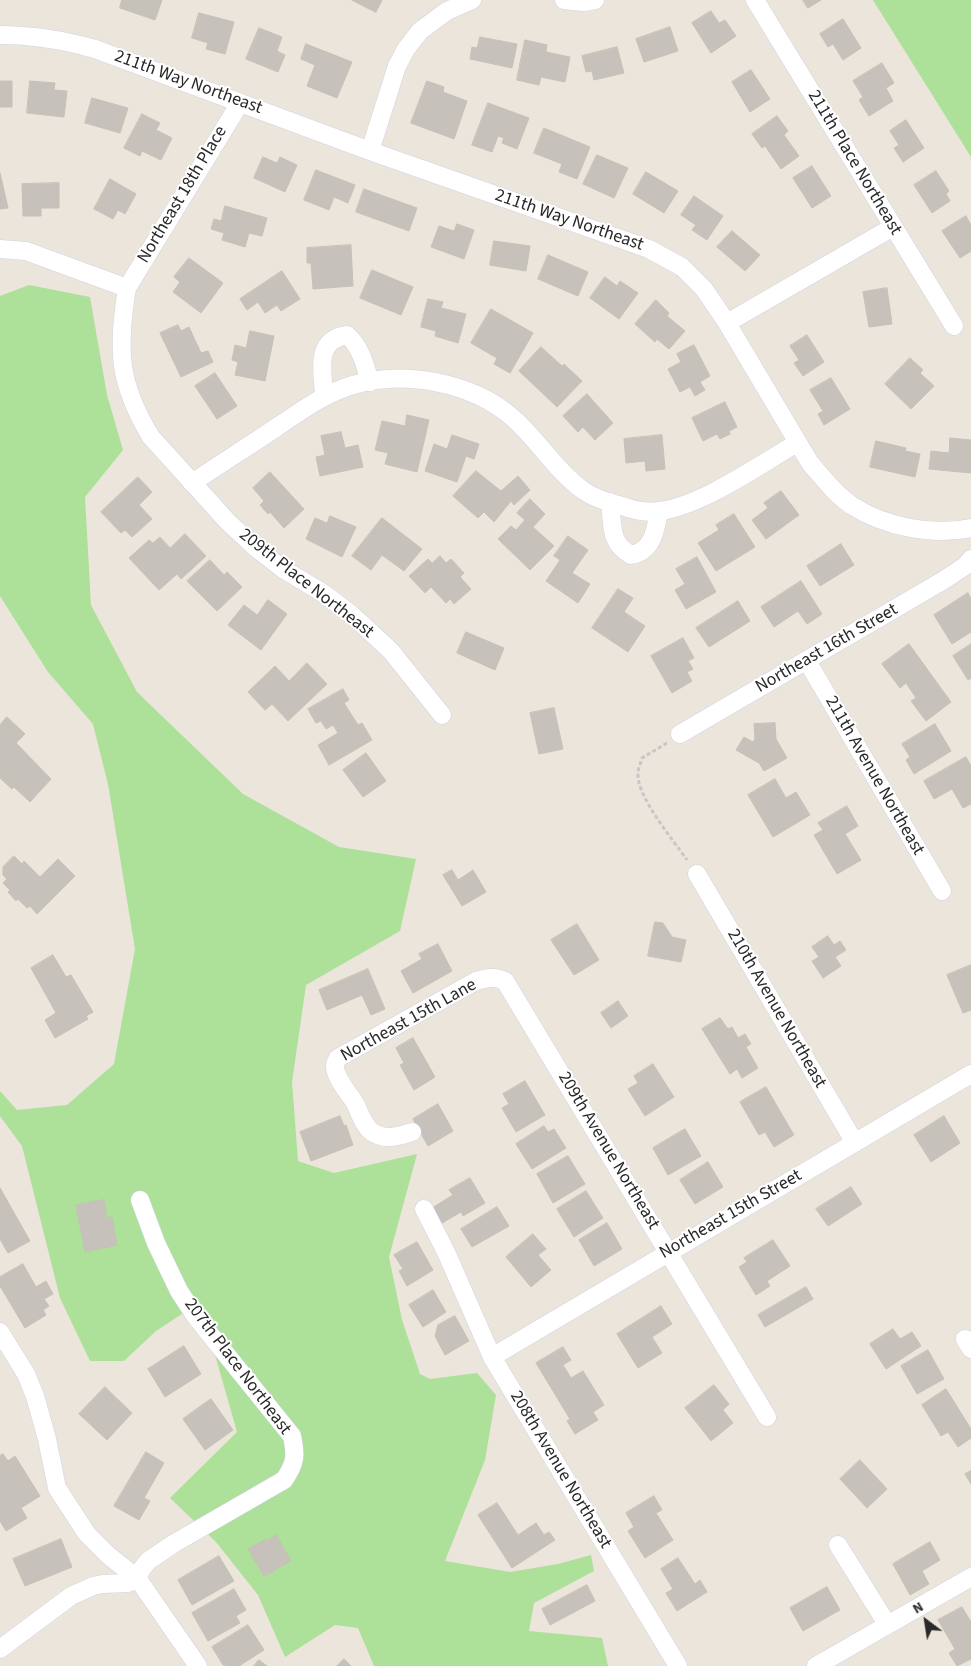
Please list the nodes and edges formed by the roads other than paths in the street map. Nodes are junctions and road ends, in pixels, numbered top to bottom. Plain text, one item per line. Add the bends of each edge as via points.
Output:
1 (472, 0) edge
2 (564, 0) edge
3 (595, 0) edge
4 (756, 0) edge
5 (443, 5) edge
6 (0, 35) edge
7 (240, 103) junction
8 (370, 151) junction
9 (893, 227) junction
10 (0, 249) edge
11 (127, 288) junction
12 (727, 323) junction
13 (954, 326) dead end
14 (370, 382) junction
15 (324, 396) junction
16 (797, 443) junction
17 (192, 483) junction
18 (610, 502) junction
19 (658, 512) junction
20 (971, 528) edge
21 (971, 559) edge
22 (806, 661) junction
23 (442, 715) dead end
24 (680, 734) road end
25 (697, 874) road end
26 (942, 891) dead end
27 (511, 989) joint
28 (971, 1074) edge
29 (412, 1132) dead end
30 (855, 1143) junction
31 (140, 1200) dead end
32 (424, 1209) dead end
33 (668, 1252) junction
34 (0, 1332) edge
35 (492, 1357) junction
36 (767, 1417) dead end
37 (838, 1545) dead end
38 (971, 1577) edge
39 (138, 1579) junction
40 (887, 1624) junction
41 (0, 1649) edge
42 (198, 1666) edge
43 (678, 1666) edge
44 (816, 1666) edge

1 - 5 street
2 - 3 street
4 - 9 street, 211th Place Northeast
5 - 8 street via 406,49 397,66
6 - 7 street, 211th Way Northeast via 58,39 95,48
7 - 8 street, 211th Way Northeast
7 - 11 street, Northeast 18th Place
8 - 12 street, 211th Way Northeast via 650,249 695,278
9 - 12 street
9 - 13 street, 211th Place Northeast
10 - 11 street via 26,251
11 - 17 street, 209th Place Northeast via 120,346 130,397 151,437
12 - 16 street, 211th Way Northeast
14 - 15 street
14 - 15 street via 354,341 347,335 338,337 323,352
14 - 18 street via 388,379 432,382 466,389 513,418 585,492
15 - 17 street
16 - 19 street via 712,493
16 - 20 street, 211th Way Northeast via 828,484 851,504 881,520 933,531
17 - 23 street, 209th Place Northeast via 256,548 352,615 391,651
18 - 19 street via 633,510
18 - 19 street via 615,541 622,551 631,556 647,548
21 - 22 street, Northeast 16th Street via 944,580
22 - 24 street, Northeast 16th Street
22 - 26 street, 211th Avenue Northeast
25 - 30 street, 210th Avenue Northeast
27 - 29 street, Northeast 15th Lane via 498,978 476,981 338,1058 336,1072 371,1132 385,1137
27 - 33 street, 209th Avenue Northeast
28 - 30 street, Northeast 15th Street
30 - 33 street, Northeast 15th Street
31 - 39 street, 207th Place Northeast via 179,1291 196,1317 292,1436 296,1454 292,1469 284,1480 160,1552 148,1561
32 - 35 street, 208th Avenue Northeast
33 - 35 street, Northeast 15th Street
33 - 36 street, 209th Avenue Northeast
34 - 39 street via 26,1374 35,1396 56,1488 87,1534
35 - 43 street, 208th Avenue Northeast
37 - 40 street
38 - 40 street
39 - 41 street via 93,1586 71,1596
39 - 42 street
40 - 44 street

